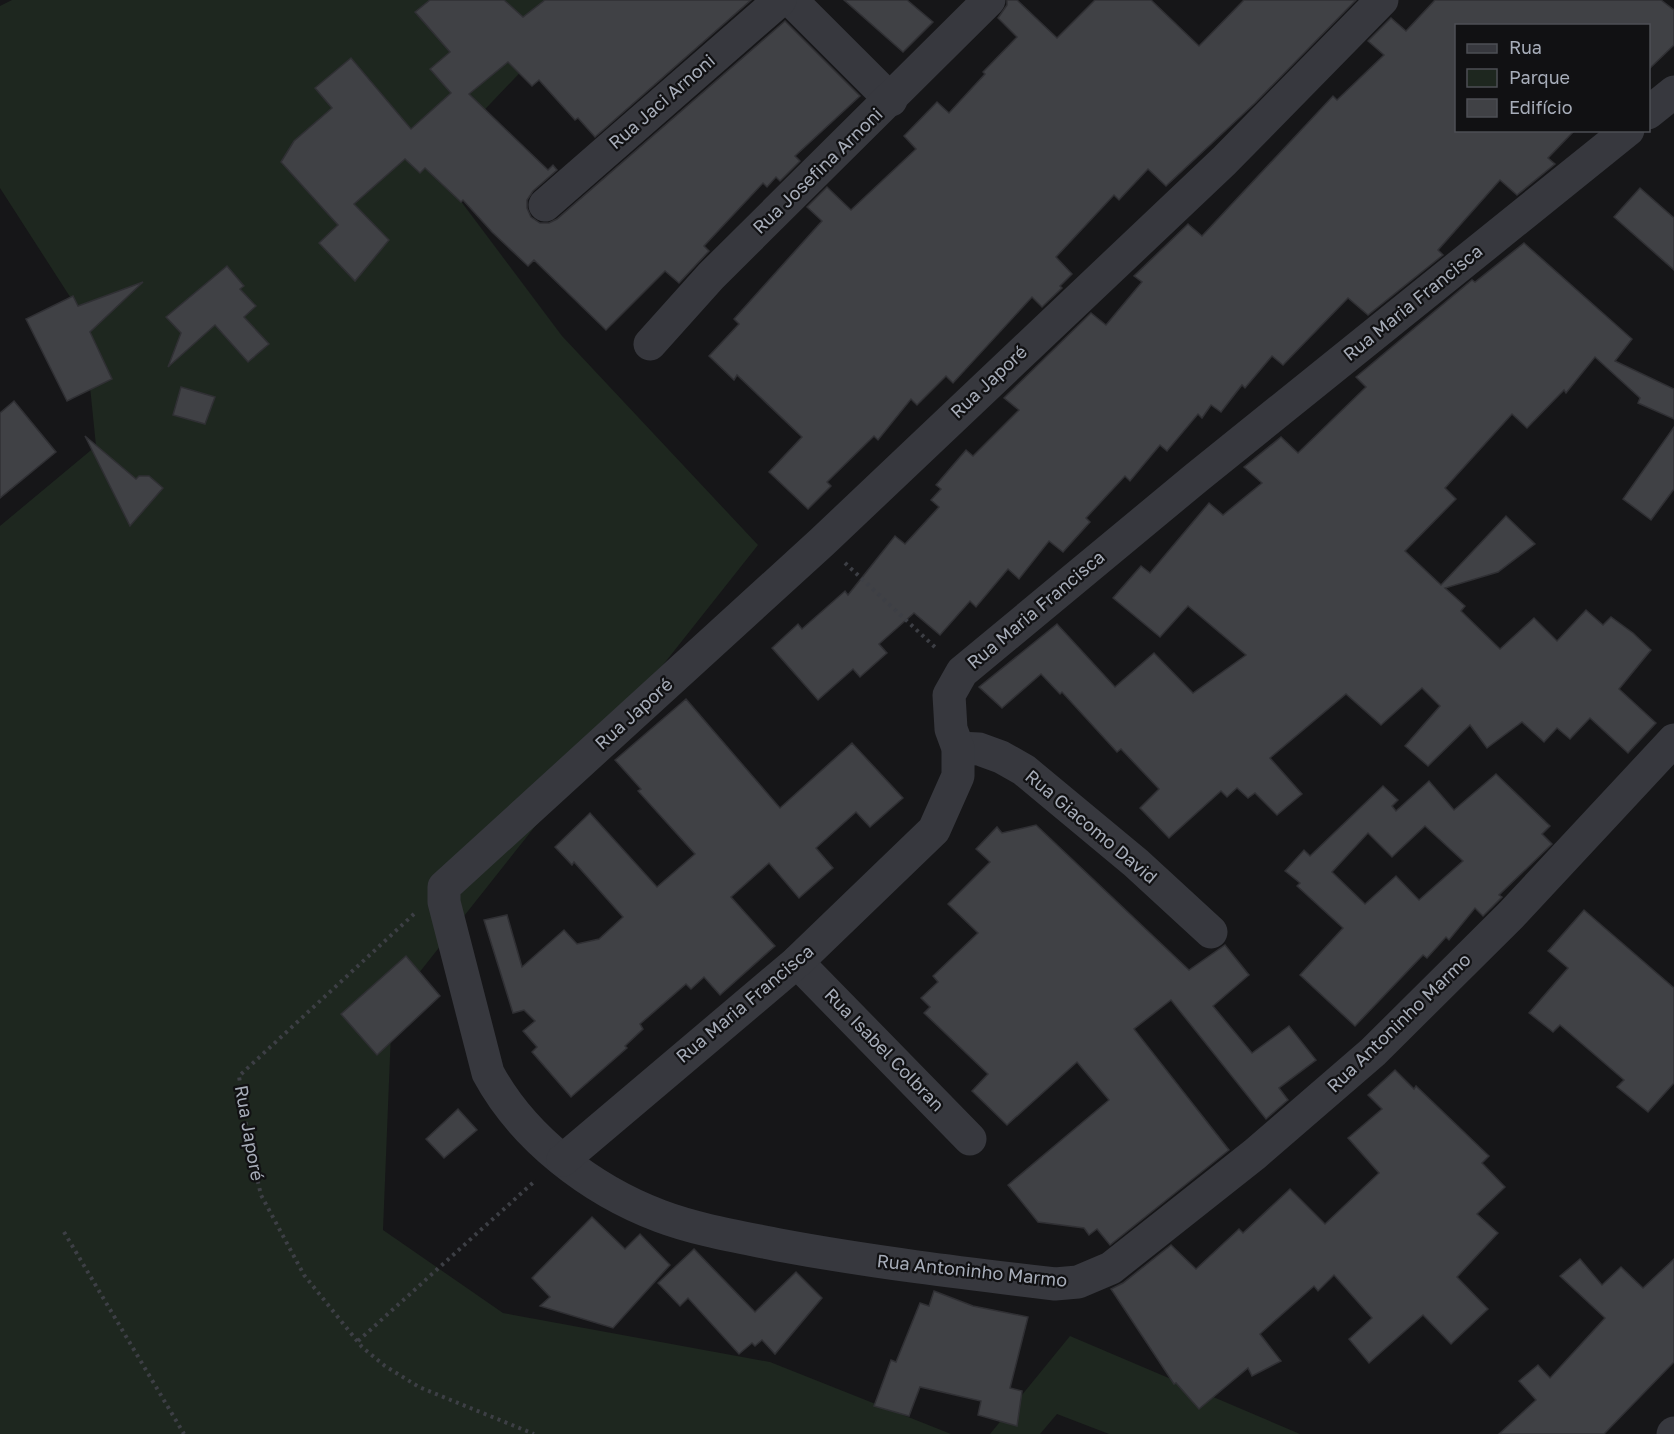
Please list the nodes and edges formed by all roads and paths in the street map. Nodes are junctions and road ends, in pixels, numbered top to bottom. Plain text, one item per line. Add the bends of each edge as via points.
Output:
1 (780, 0) edge
2 (791, 0) edge
3 (989, 0) edge
4 (1382, 0) edge
5 (1674, 92) edge
6 (891, 100) junction
7 (1650, 111) edge
8 (1626, 132) edge
9 (545, 205) dead end
10 (650, 344) dead end
11 (822, 542) junction
12 (962, 672) junction
13 (1674, 740) edge
14 (958, 748) junction
15 (444, 887) junction
16 (1211, 932) dead end
17 (797, 962) junction
18 (970, 1139) dead end
19 (563, 1160) junction
20 (63, 1232) dead end
21 (357, 1341) junction
22 (184, 1434) edge
23 (534, 1434) edge

1 - 9 street, Rua Jaci Arnoni
2 - 6 street
3 - 6 street, Rua Josefina Arnoni
4 - 11 street, Rua Japoré via 1224,161
5 - 7 street
6 - 10 street, Rua Josefina Arnoni via 711,276
8 - 12 street, Rua Maria Francisca
11 - 12 path
11 - 15 street, Rua Japoré
12 - 14 street, Rua Maria Francisca via 948,695 951,729
13 - 19 street, Rua Antoninho Marmo via 1511,915 1372,1052 1255,1154 1096,1277 1055,1284 840,1256 743,1238 660,1216 618,1197
14 - 16 street, Rua Giacomo David via 979,749 1024,770 1136,863
14 - 17 street, Rua Maria Francisca via 958,776 934,830
15 - 19 street, Rua Antoninho Marmo via 444,902 488,1073 501,1098 521,1122
15 - 21 path, Rua Japoré via 239,1076 261,1195 304,1275
17 - 18 street, Rua Isabel Colbran
17 - 19 street, Rua Maria Francisca
19 - 21 path via 541,1175
20 - 22 path
21 - 23 path, Rua Japoré via 419,1387

